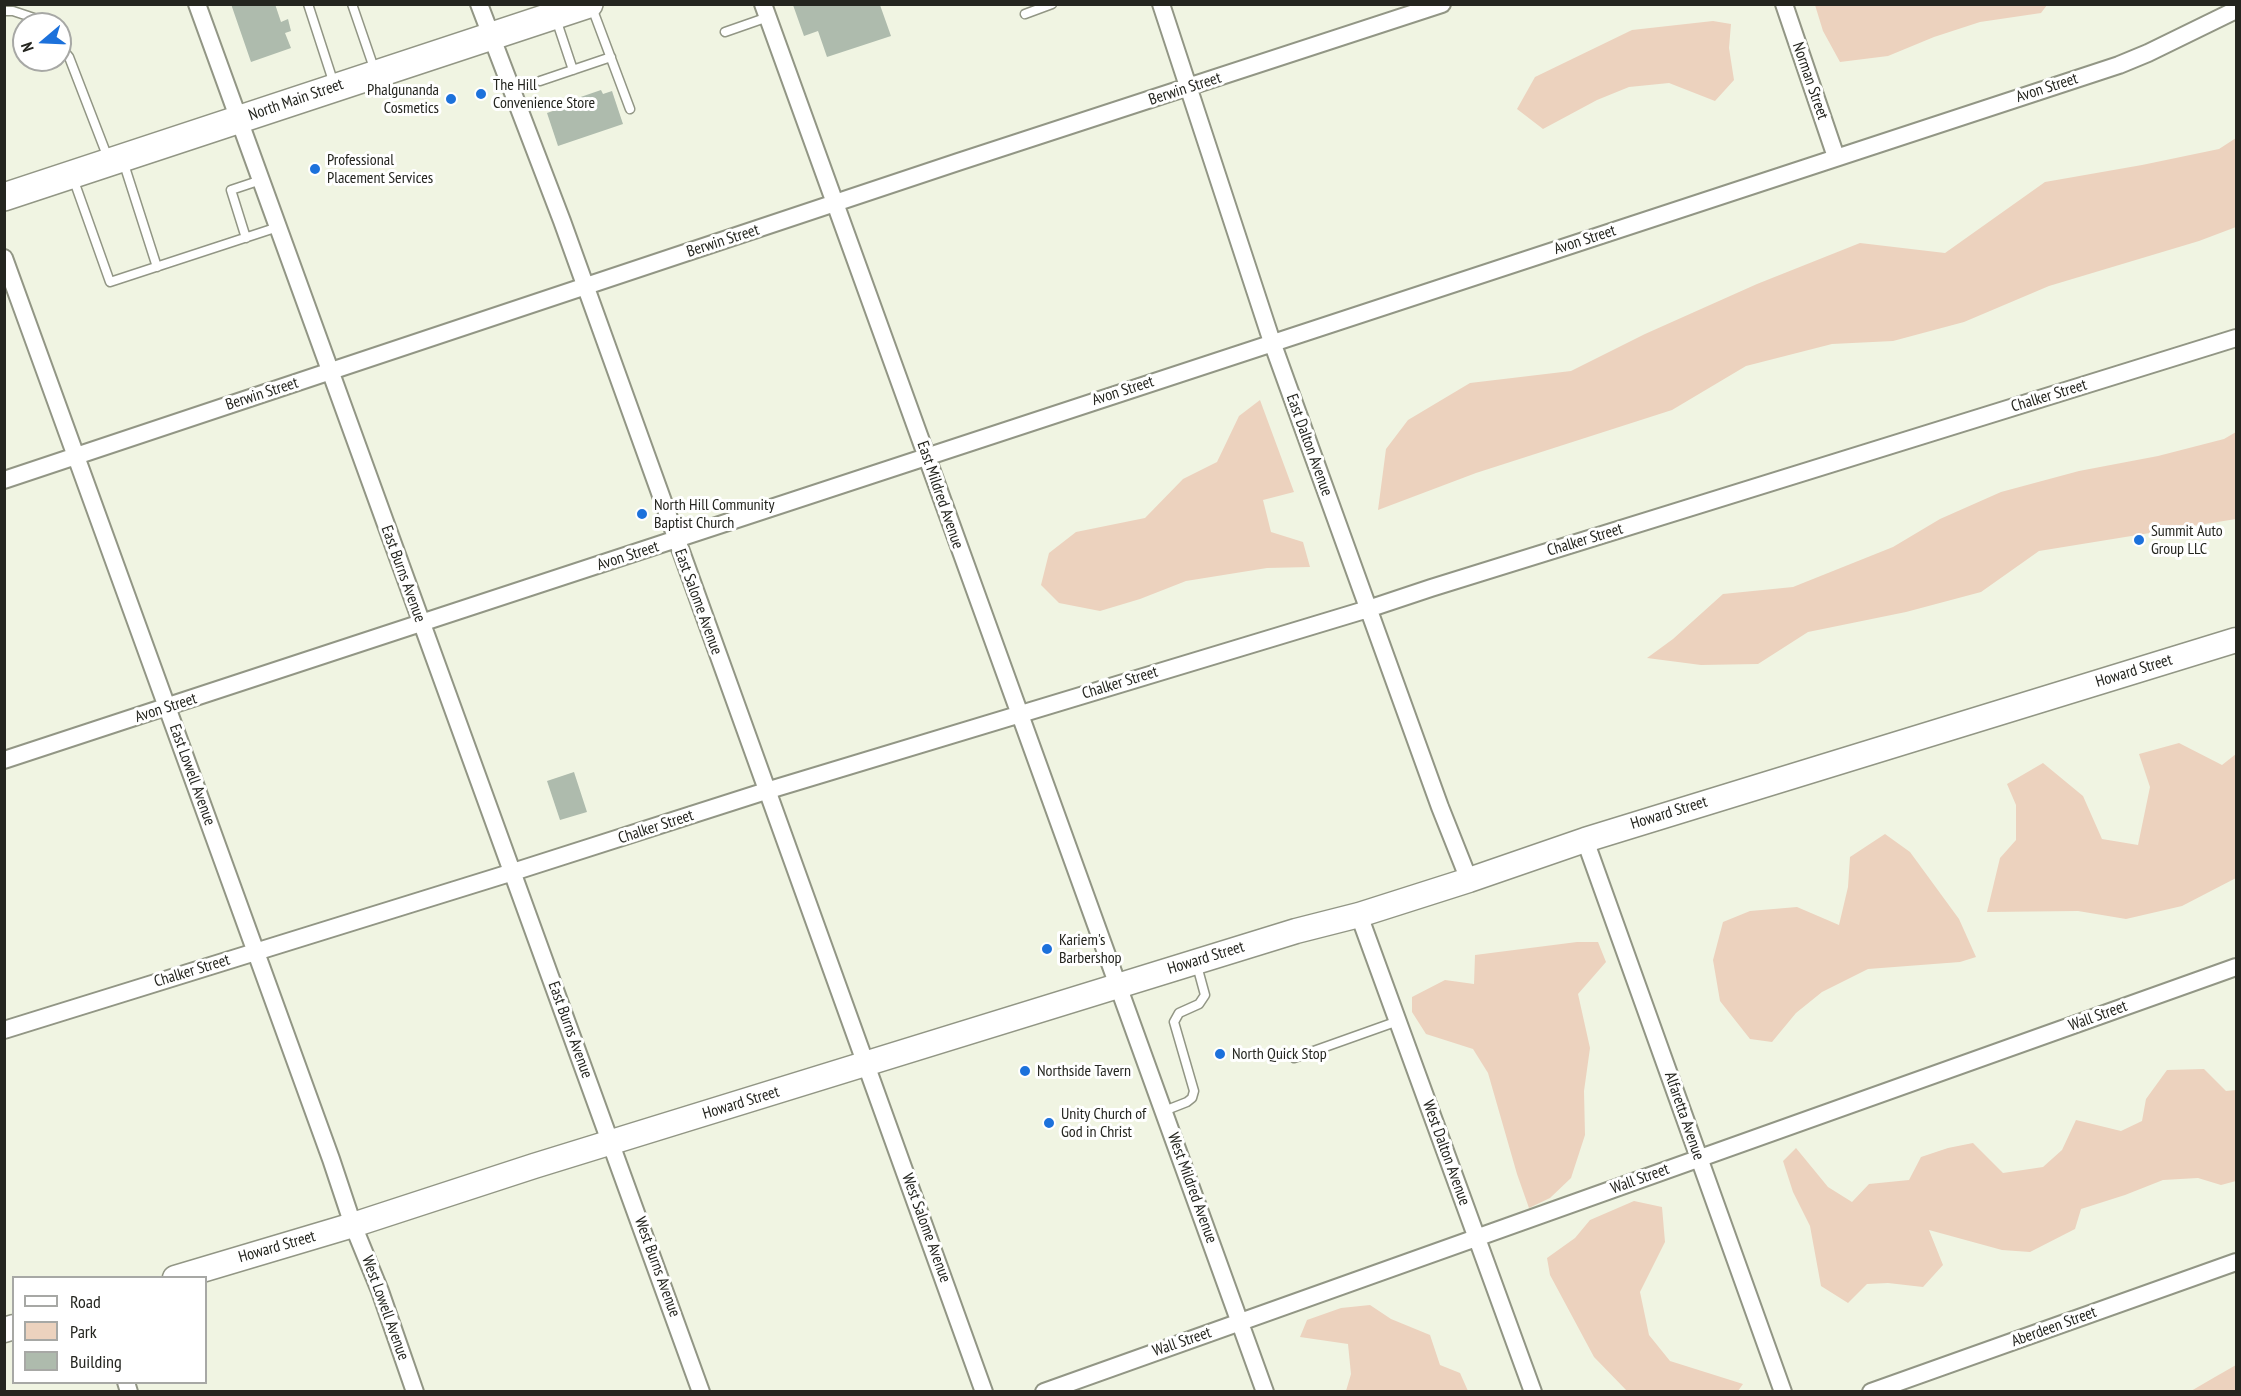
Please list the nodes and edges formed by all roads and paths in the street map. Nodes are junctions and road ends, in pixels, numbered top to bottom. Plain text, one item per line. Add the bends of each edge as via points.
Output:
1 (197, 4) edge
2 (308, 4) edge
3 (352, 4) edge
4 (479, 4) edge
5 (590, 4) edge
6 (1052, 4) edge
7 (1161, 4) edge
8 (1442, 4) edge
9 (1784, 4) edge
10 (2236, 10) edge
11 (765, 11) edge
12 (1024, 14) dead end
13 (555, 16) junction
14 (725, 32) dead end
15 (492, 38) junction
16 (611, 57) junction
17 (72, 64) edge
18 (573, 70) junction
19 (376, 74) junction
20 (540, 81) dead end
21 (335, 87) junction
22 (1188, 88) junction
23 (630, 109) dead end
24 (240, 119) junction
25 (1836, 157) junction
26 (115, 160) junction
27 (72, 174) junction
28 (261, 180) junction
29 (4, 197) edge
30 (836, 204) junction
31 (278, 228) junction
32 (246, 238) junction
33 (4, 258) edge
34 (157, 267) junction
35 (584, 286) junction
36 (2236, 338) edge
37 (1272, 342) junction
38 (330, 372) junction
39 (927, 456) junction
40 (75, 457) junction
41 (4, 480) edge
42 (676, 540) junction
43 (1368, 609) junction
44 (421, 624) junction
45 (2236, 640) edge
46 (167, 708) junction
47 (1020, 712) junction
48 (4, 760) edge
49 (766, 791) junction
50 (1585, 840) junction
51 (513, 872) junction
52 (1469, 880) junction
53 (1359, 915) junction
54 (255, 952) junction
55 (1196, 962) junction
56 (2236, 967) edge
57 (1119, 985) junction
58 (1398, 1021) junction
59 (4, 1030) edge
60 (1294, 1058) dead end
61 (867, 1064) junction
62 (1164, 1112) junction
63 (611, 1143) junction
64 (1699, 1158) junction
65 (353, 1225) junction
66 (1477, 1238) junction
67 (2236, 1262) edge
68 (182, 1276) edge
69 (1240, 1322) junction
70 (415, 1392) edge
71 (701, 1392) edge
72 (984, 1392) edge
73 (1044, 1392) edge
74 (1265, 1392) edge
75 (1533, 1392) edge
76 (1783, 1392) edge
77 (1871, 1392) edge

1 - 24 street, East Burns Avenue
2 - 21 lane
3 - 19 lane
4 - 15 street, East Salome Avenue
5 - 13 main road, North Main Street
5 - 16 lane
6 - 12 lane
7 - 22 street, East Dalton Avenue
8 - 22 street, Berwin Street
9 - 25 street, Norman Street
10 - 25 street, Avon Street via 2119,65
11 - 14 lane
11 - 30 street, East Mildred Avenue
13 - 15 main road, North Main Street
13 - 18 lane
15 - 19 main road, North Main Street
15 - 35 street, East Salome Avenue
16 - 18 lane
16 - 23 lane
17 - 26 lane
18 - 20 lane
19 - 21 main road, North Main Street
21 - 24 main road, North Main Street
22 - 30 street, Berwin Street
22 - 37 street, East Dalton Avenue
24 - 26 main road, North Main Street
24 - 28 street, East Burns Avenue
25 - 37 street, Avon Street
26 - 27 main road, North Main Street
26 - 34 lane
27 - 29 main road, North Main Street
27 - 34 lane via 110,282
28 - 31 street, East Burns Avenue
28 - 32 lane via 231,190
30 - 35 street, Berwin Street
30 - 39 street, East Mildred Avenue
31 - 32 lane
31 - 38 street, East Burns Avenue
32 - 34 lane
33 - 40 street, East Lowell Avenue
35 - 38 street, Berwin Street
35 - 42 street, East Salome Avenue
36 - 43 street, Chalker Street
37 - 39 street, Avon Street
37 - 43 street, East Dalton Avenue
38 - 40 street, Berwin Street
38 - 44 street, East Burns Avenue
39 - 42 street, Avon Street
39 - 47 street, East Mildred Avenue
40 - 41 street, Berwin Street
40 - 46 street, East Lowell Avenue
42 - 44 street, Avon Street
42 - 49 street, East Salome Avenue
43 - 47 street, Chalker Street
43 - 52 street, East Dalton Avenue
44 - 46 street, Avon Street
44 - 51 street, East Burns Avenue
45 - 50 main road, Howard Street
46 - 48 street, Avon Street
46 - 54 street, East Lowell Avenue
47 - 49 street, Chalker Street
47 - 57 street, East Mildred Avenue
49 - 51 street, Chalker Street
49 - 61 street, East Salome Avenue
50 - 52 main road, Howard Street
50 - 64 street, Alfaretta Avenue
51 - 54 street, Chalker Street
51 - 63 street, East Burns Avenue
52 - 53 main road, Howard Street
53 - 55 main road, Howard Street
53 - 58 street, West Dalton Avenue
54 - 59 street, Chalker Street
54 - 65 street, East Lowell Avenue
55 - 57 main road, Howard Street
55 - 62 lane via 1205,995 1199,1004 1179,1012 1174,1022 1194,1091 1187,1102
56 - 64 street, Wall Street
57 - 61 main road, Howard Street
57 - 62 street, West Mildred Avenue
58 - 60 lane
58 - 66 street, West Dalton Avenue
61 - 63 main road, Howard Street
61 - 72 street, West Salome Avenue
62 - 69 street, West Mildred Avenue
63 - 65 main road, Howard Street
63 - 71 street, West Burns Avenue
64 - 66 street, Wall Street
64 - 76 street, Alfaretta Avenue
65 - 68 main road, Howard Street
65 - 70 street, West Lowell Avenue
66 - 69 street, Wall Street
66 - 75 street, West Dalton Avenue
67 - 77 street, Aberdeen Street
69 - 73 street, Wall Street
69 - 74 street, West Mildred Avenue

